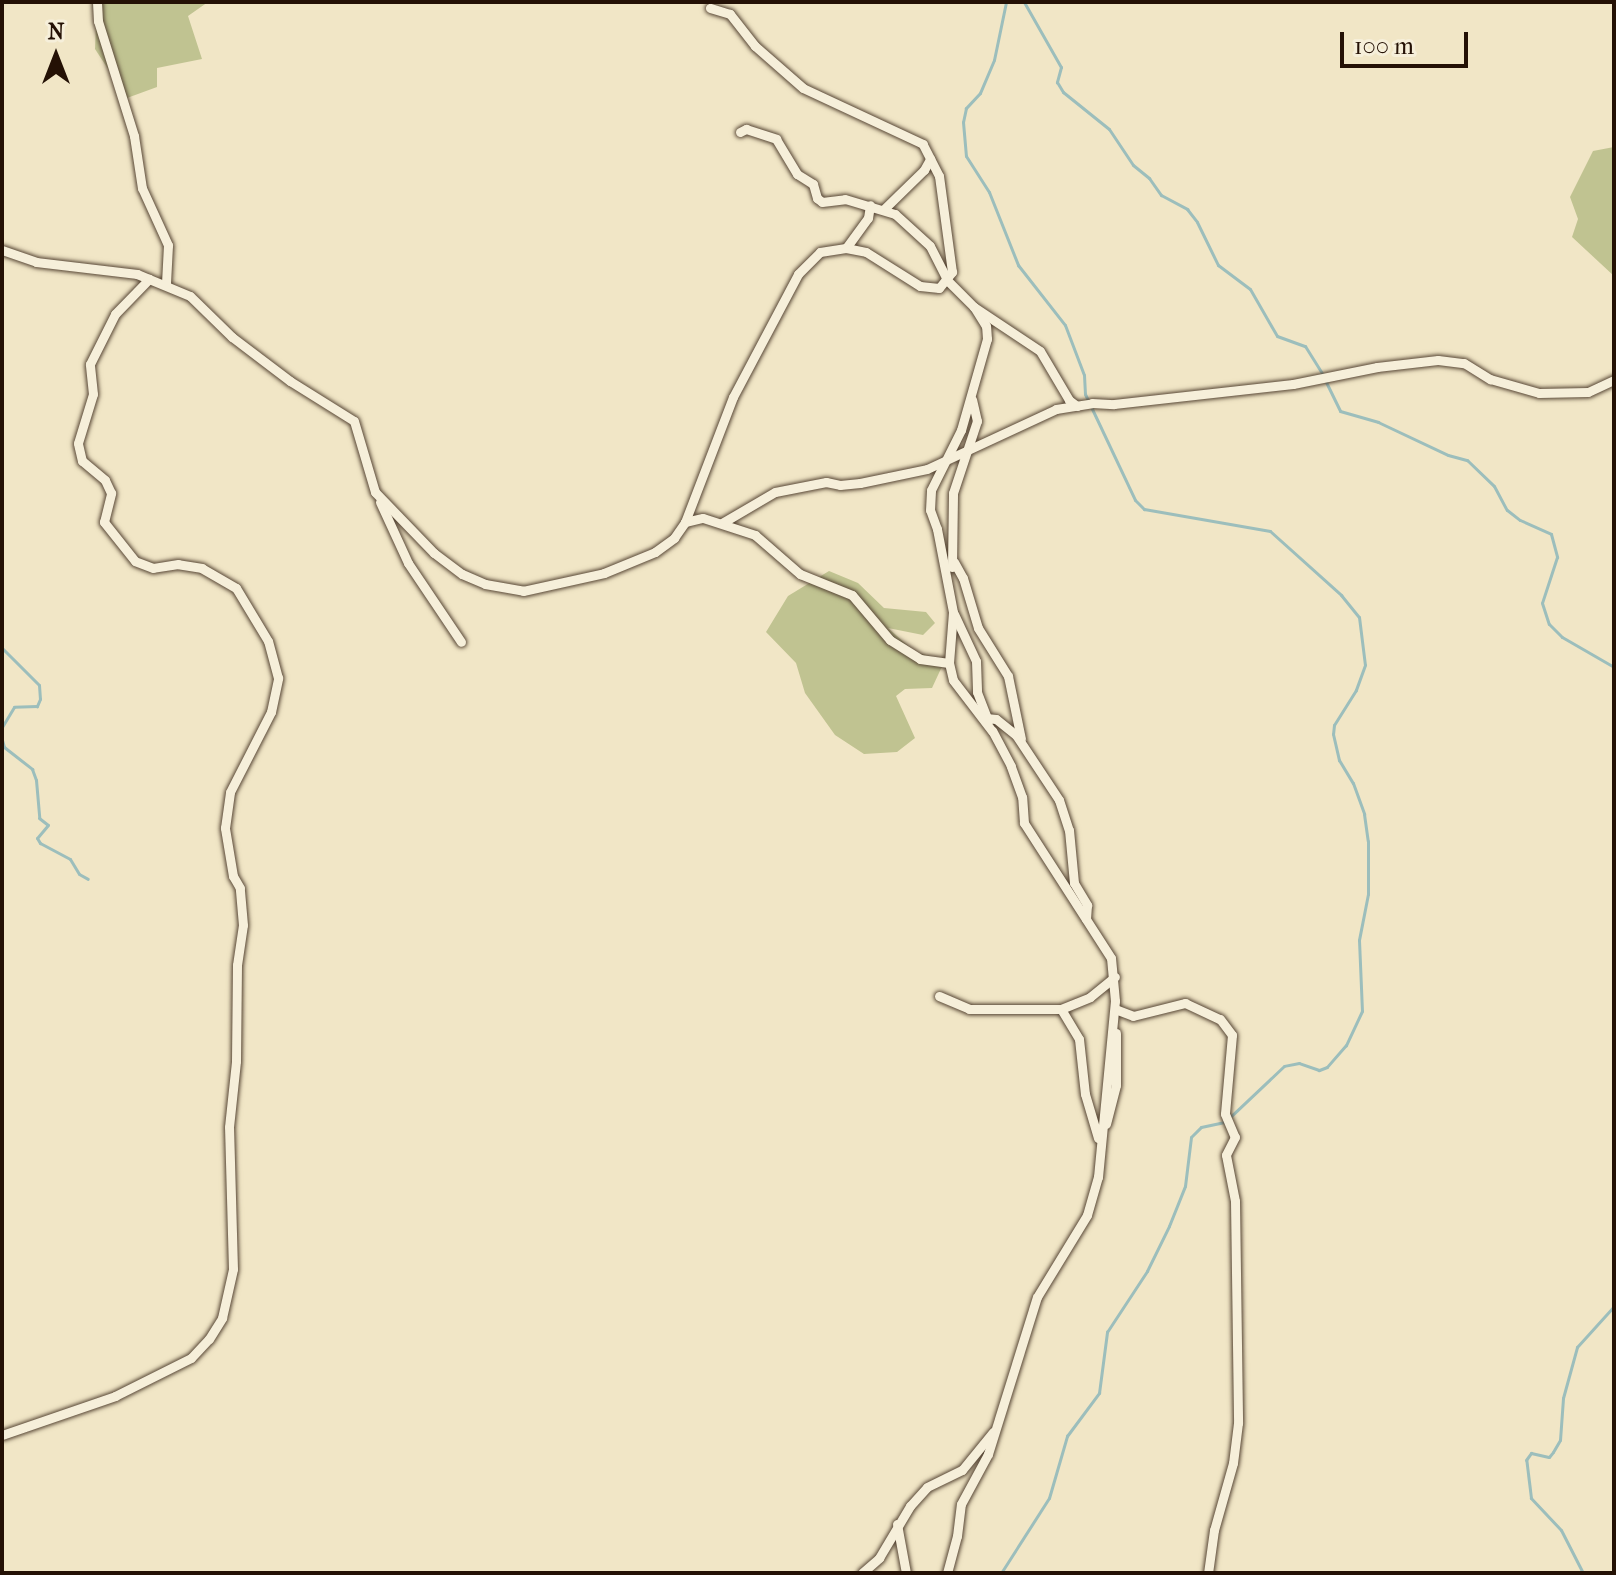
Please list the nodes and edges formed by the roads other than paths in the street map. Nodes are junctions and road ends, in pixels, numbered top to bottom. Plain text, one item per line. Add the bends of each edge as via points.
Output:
1 (97, 2) edge
2 (710, 8) dead end
3 (740, 132) dead end
4 (930, 159) junction
5 (870, 205) junction
6 (884, 209) junction
7 (846, 248) junction
8 (2, 250) edge
9 (149, 279) junction
10 (947, 280) junction
11 (166, 283) junction
12 (974, 307) junction
13 (1614, 380) edge
14 (971, 395) junction
15 (1085, 405) junction
16 (964, 454) junction
17 (946, 463) junction
18 (375, 492) junction
19 (685, 522) junction
20 (722, 523) junction
21 (954, 562) junction
22 (948, 582) junction
23 (953, 612) junction
24 (461, 642) dead end
25 (949, 663) junction
26 (986, 718) junction
27 (992, 731) junction
28 (1021, 741) junction
29 (1086, 919) junction
30 (1115, 977) junction
31 (939, 996) dead end
32 (1115, 1005) junction
33 (1061, 1009) junction
34 (1101, 1143) junction
35 (997, 1427) junction
36 (2, 1435) edge
37 (897, 1524) junction
38 (862, 1573) edge
39 (906, 1573) edge
40 (947, 1573) edge
41 (1208, 1573) edge

1 - 11 street via 98,21 134,136 142,188 168,245
2 - 4 street via 730,14 755,46 803,88 923,144
3 - 5 street via 746,129 776,139 822,202 845,199
4 - 6 street
4 - 10 street via 939,176 952,272
5 - 6 street
5 - 7 street via 868,218
6 - 10 street via 930,246
7 - 10 street via 881,259 920,286 939,288
7 - 19 street via 820,252 798,274 733,397
8 - 9 street via 36,262
9 - 11 street
9 - 36 street via 115,314 90,364 93,394 78,443 82,461 105,480 111,493 104,522 135,561 153,568 202,568 236,588 263,631 278,678 271,712 230,792 225,828 243,925 229,1127 233,1269 222,1318 191,1358 115,1396
10 - 12 street
11 - 18 street via 190,296 232,337 290,381 354,421
12 - 14 street via 987,339
12 - 15 street via 1040,351 1069,400
13 - 15 street via 1588,392 1539,393 1490,379 1464,363 1438,360 1293,384
14 - 16 street via 977,421
14 - 17 street
15 - 16 street via 1056,409
16 - 17 street
16 - 21 street via 953,493
17 - 20 street via 860,483 826,482 775,492
17 - 22 street via 931,490 930,510
18 - 19 street via 462,574 523,591 632,562 665,545
18 - 24 street via 408,563
19 - 20 street via 703,518
20 - 25 street via 755,535 800,574 852,595 890,640 920,659
21 - 22 street
21 - 28 street via 978,628 1008,676
22 - 23 street
23 - 25 street
23 - 26 street via 976,661 977,692
25 - 27 street via 953,680
26 - 27 street
26 - 28 street via 996,719
27 - 29 street via 1022,797 1024,823
28 - 29 street via 1065,816 1074,883 1087,905
29 - 30 street via 1111,958
30 - 32 street
30 - 33 street via 1090,997
31 - 33 street via 969,1009
32 - 34 street
32 - 41 street via 1133,1016 1185,1003 1220,1019 1232,1035 1228,1122 1235,1137 1226,1155 1235,1201 1238,1423
33 - 34 street via 1079,1039 1085,1094
34 - 35 street via 1087,1215 1037,1297
35 - 37 street via 962,1470 927,1487
35 - 40 street via 961,1504
37 - 38 street via 879,1558
37 - 39 street

